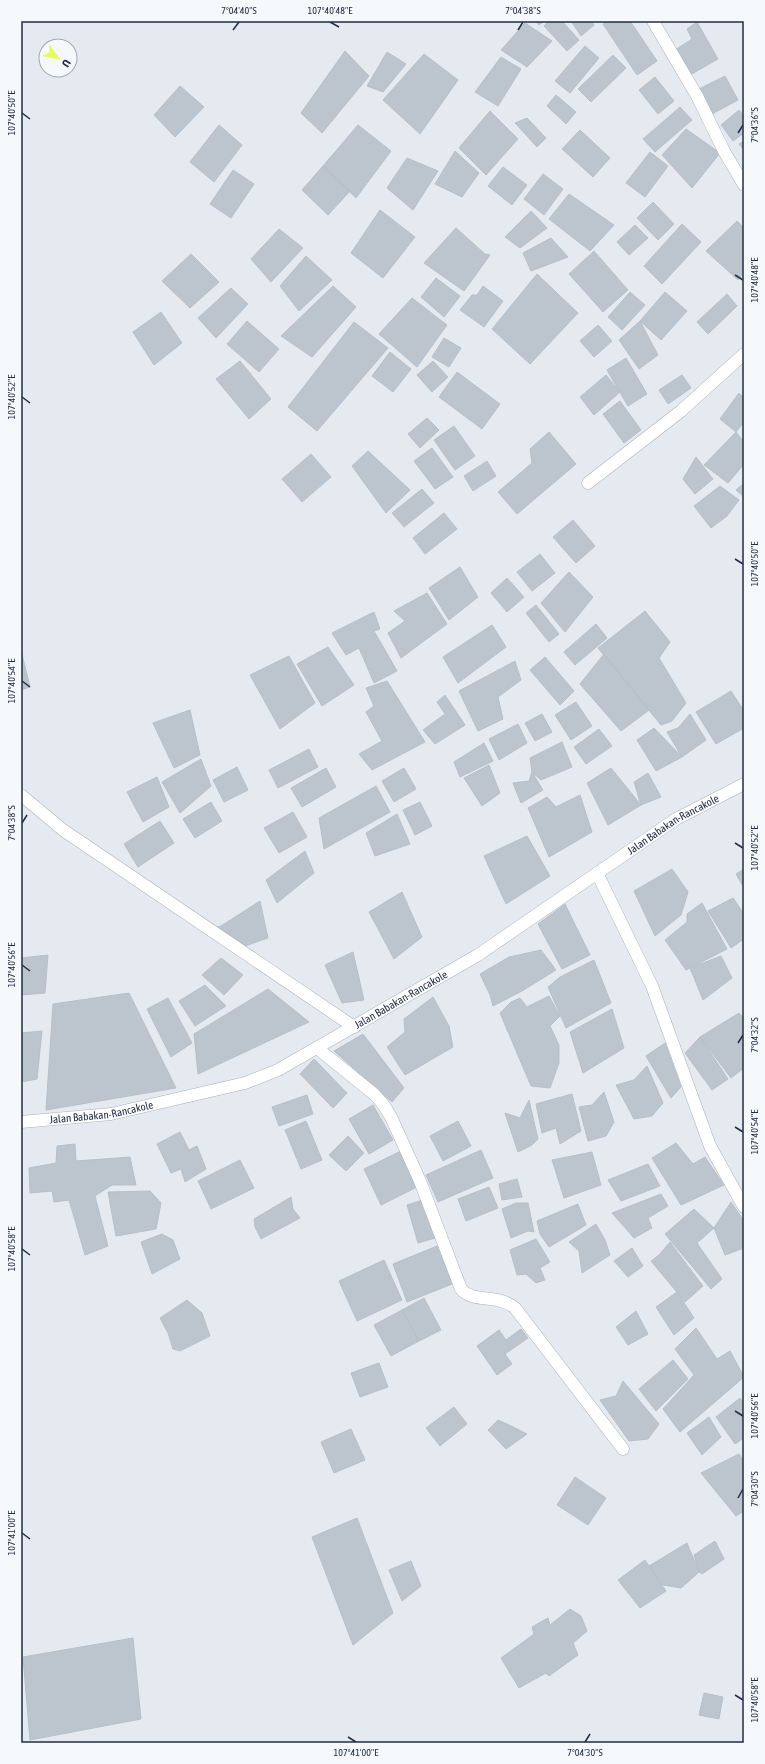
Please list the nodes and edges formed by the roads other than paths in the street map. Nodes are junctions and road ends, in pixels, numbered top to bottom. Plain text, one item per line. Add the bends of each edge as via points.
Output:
1 (653, 21) edge
2 (744, 184) edge
3 (744, 354) edge
4 (588, 483) dead end
5 (744, 784) edge
6 (21, 795) edge
7 (597, 873) junction
8 (354, 1027) junction
9 (317, 1048) junction
10 (21, 1122) edge
11 (744, 1207) edge
12 (623, 1449) dead end

1 - 2 street
3 - 4 street via 681,410
5 - 7 street, Jalan Babakan-Rancakole via 676,819
6 - 8 street via 63,830
7 - 8 street, Jalan Babakan-Rancakole via 478,955
7 - 11 street via 652,986 710,1146
8 - 9 street, Jalan Babakan-Rancakole
9 - 10 street, Jalan Babakan-Rancakole via 278,1070 245,1083 110,1114
9 - 12 street via 374,1094 387,1111 420,1181 461,1289 473,1297 508,1302 515,1308

